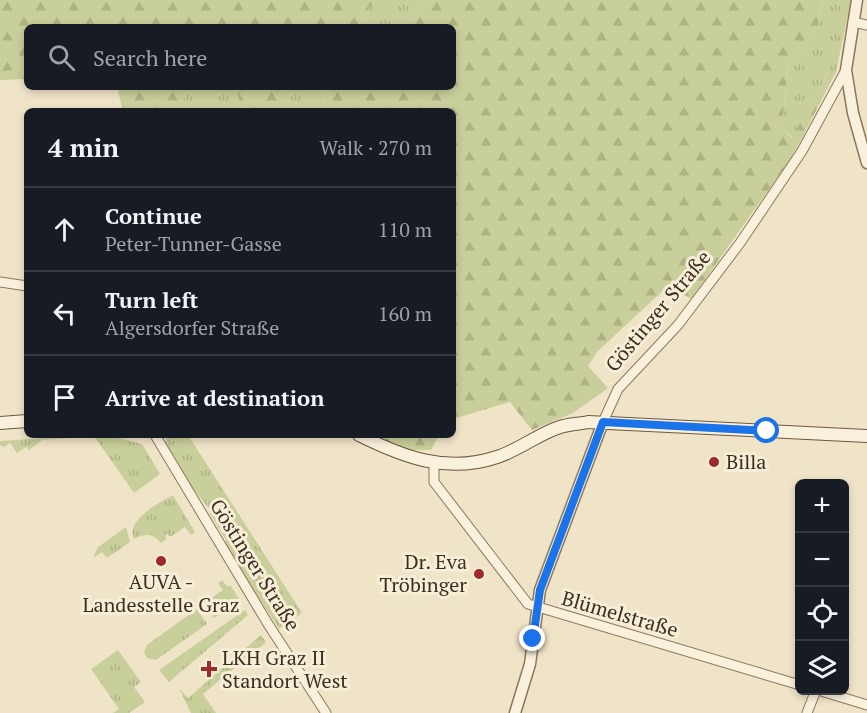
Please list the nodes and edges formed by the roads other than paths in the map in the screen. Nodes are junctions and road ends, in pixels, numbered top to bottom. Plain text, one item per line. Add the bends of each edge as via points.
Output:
1 (857, 0) edge
2 (853, 22) junction
3 (867, 25) edge
4 (846, 70) junction
5 (867, 163) edge
6 (0, 282) edge
7 (24, 286) edge
8 (24, 422) edge
9 (603, 422) junction
10 (0, 423) edge
11 (867, 436) edge
12 (157, 438) edge
13 (365, 438) edge
14 (434, 464) junction
15 (537, 608) junction
16 (795, 684) edge
17 (815, 695) edge
18 (834, 695) edge
19 (867, 705) edge
20 (326, 713) edge
21 (515, 713) edge
22 (807, 713) edge

1 - 2 street, Göstinger Straße
2 - 3 street
2 - 4 street, Göstinger Straße
4 - 5 street
4 - 9 street, Göstinger Straße via 802,151 740,243 678,325 618,389
6 - 7 street
8 - 10 main road
9 - 11 main road
9 - 14 main road via 560,427 497,457 466,464
9 - 15 street via 543,582
12 - 20 street, Göstinger Straße
13 - 14 main road via 402,456
14 - 15 street, Blümelstraße via 434,482 518,595
15 - 16 street, Blümelstraße
15 - 21 street via 528,670
17 - 22 street
18 - 19 street

